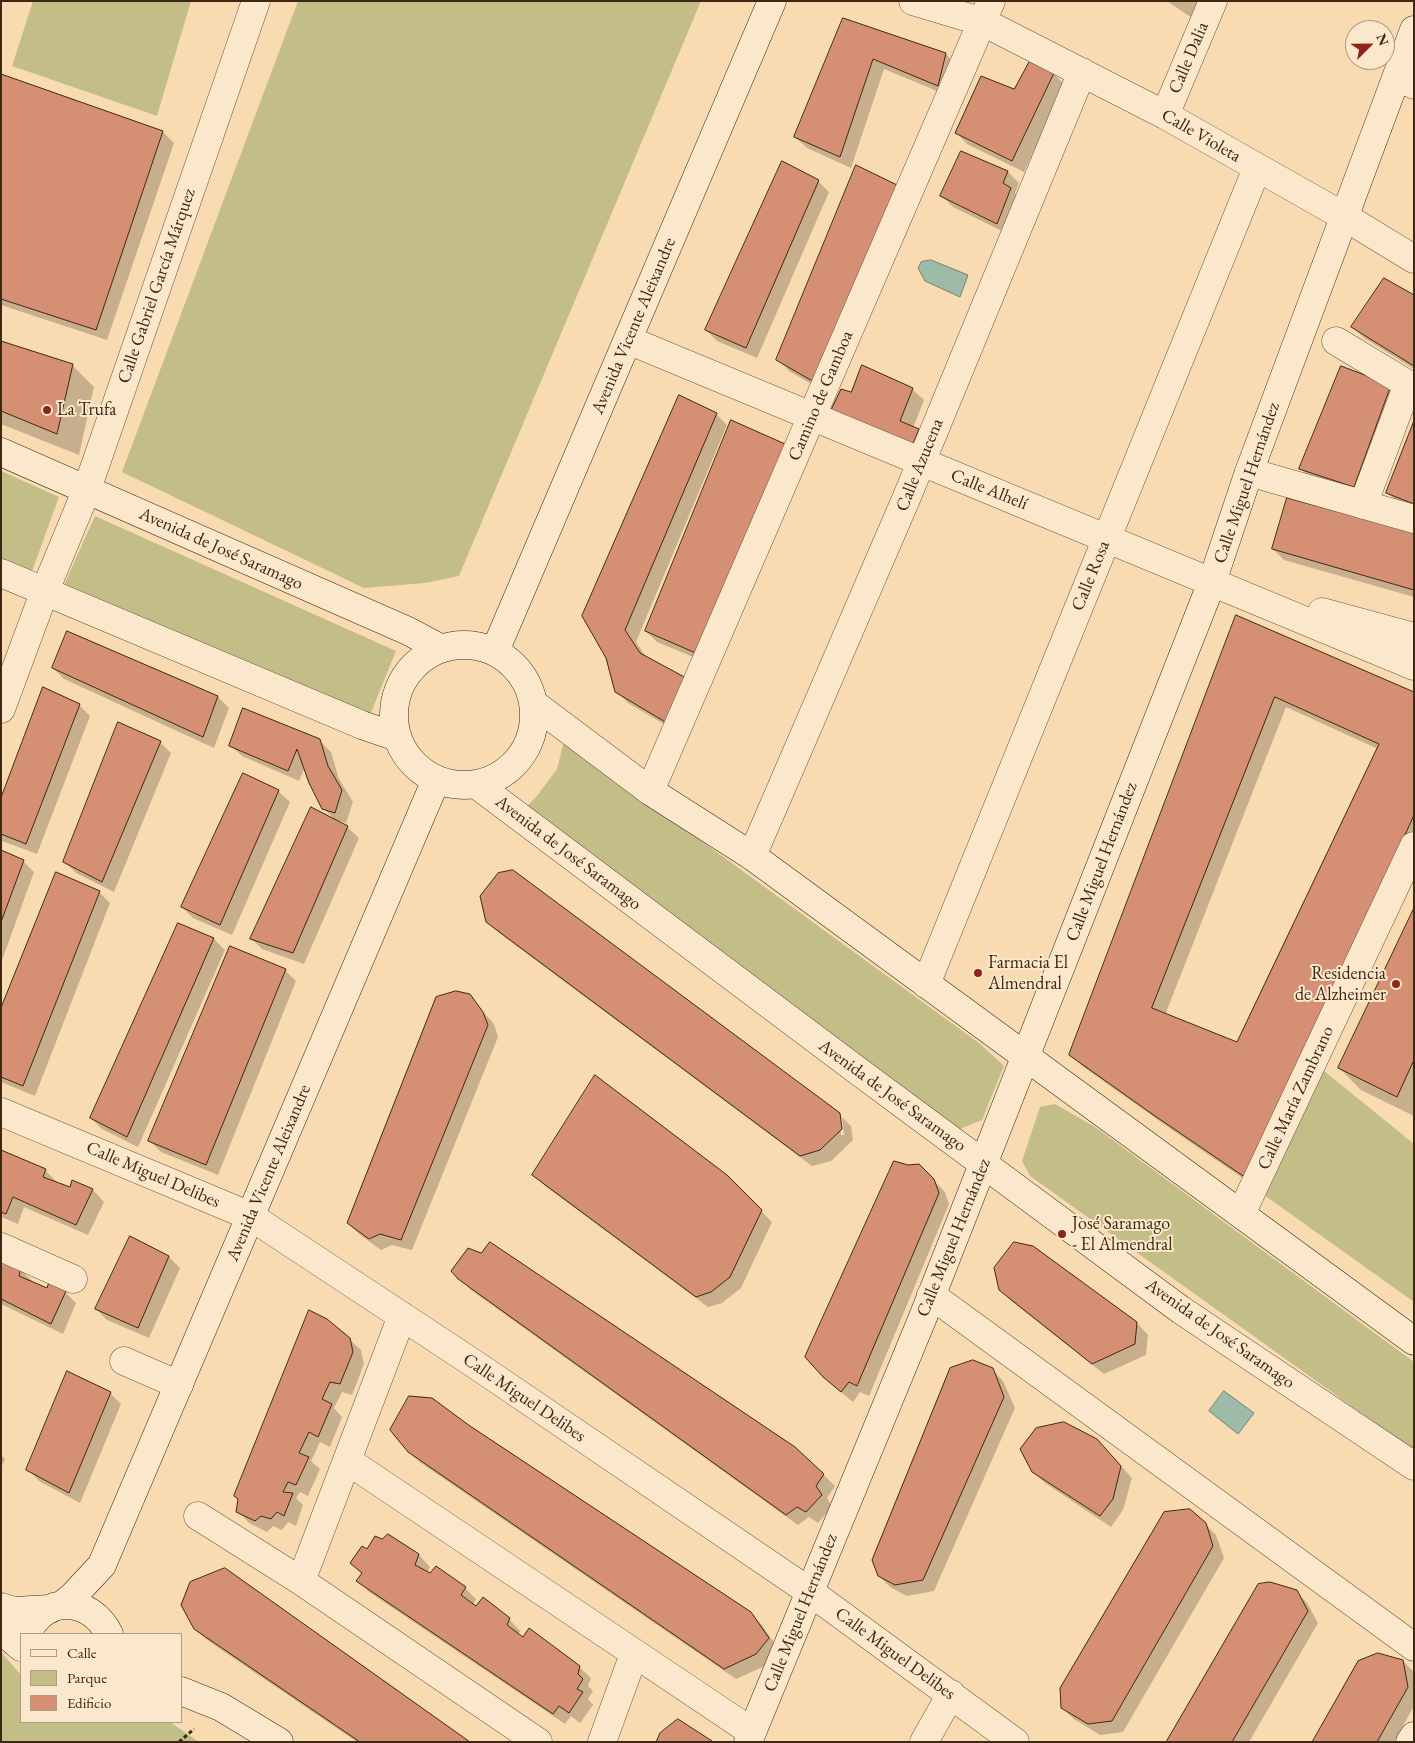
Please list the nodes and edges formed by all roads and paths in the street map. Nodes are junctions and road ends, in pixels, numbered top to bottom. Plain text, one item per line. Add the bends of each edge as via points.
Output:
1 (256, 1) edge
2 (772, 1) edge
3 (913, 1) edge
4 (1213, 1) edge
5 (987, 12) edge
6 (1414, 30) edge
7 (1082, 72) junction
8 (1405, 80) edge
9 (1165, 114) junction
10 (1257, 168) junction
11 (1345, 217) junction
12 (1414, 259) edge
13 (628, 340) junction
14 (1336, 340) dead end
15 (1411, 386) edge
16 (812, 416) junction
17 (1, 452) edge
18 (921, 461) junction
19 (1249, 472) junction
20 (87, 489) junction
21 (1363, 505) junction
22 (1414, 519) edge
23 (1107, 538) junction
24 (1, 573) edge
25 (1212, 582) junction
26 (44, 592) junction
27 (1414, 637) edge
28 (440, 648) junction
29 (496, 652) junction
30 (1414, 666) edge
31 (534, 704) junction
32 (1, 710) edge
33 (397, 737) junction
34 (436, 780) junction
35 (477, 785) junction
36 (650, 791) junction
37 (1414, 846) edge
38 (752, 856) junction
39 (926, 984) junction
40 (1025, 1057) junction
41 (1, 1112) edge
42 (984, 1163) junction
43 (1241, 1214) junction
44 (250, 1216) junction
45 (1, 1247) edge
46 (73, 1278) dead end
47 (931, 1295) junction
48 (402, 1316) junction
49 (1414, 1340) edge
50 (124, 1361) dead end
51 (179, 1385) junction
52 (348, 1461) junction
53 (1414, 1466) edge
54 (198, 1516) dead end
55 (102, 1565) junction
56 (300, 1580) junction
57 (810, 1592) junction
58 (1, 1607) edge
59 (56, 1607) junction
60 (1, 1630) edge
61 (107, 1631) edge
62 (28, 1633) edge
63 (20, 1646) edge
64 (1414, 1647) edge
65 (634, 1654) junction
66 (182, 1690) edge
67 (951, 1694) junction
68 (1414, 1736) edge
69 (750, 1737) edge
70 (279, 1742) edge
71 (538, 1742) edge
72 (602, 1742) edge
73 (924, 1742) edge
74 (1015, 1742) edge
75 (1410, 1742) edge

1 - 20 street, Calle Gabriel García Márquez
2 - 13 street, Avenida Vicente Aleixandre
3 - 5 street, Calle Violeta
4 - 9 street, Calle Dalia
5 - 7 street, Calle Violeta
5 - 16 street, Camino de Gamboa
6 - 8 street, Calle Miguel Hernández
7 - 9 street, Calle Violeta
7 - 18 street, Calle Azucena
8 - 11 street, Calle Miguel Hernández
9 - 10 street, Calle Violeta
10 - 11 street, Calle Violeta
10 - 23 street, Calle Rosa
11 - 12 street, Calle Violeta
11 - 19 street, Calle Miguel Hernández
13 - 16 street, Calle Alhelí
13 - 29 street, Avenida Vicente Aleixandre
14 - 15 street
15 - 21 street
16 - 18 street, Calle Alhelí
16 - 36 street, Camino de Gamboa
17 - 20 street, Avenida de José Saramago
18 - 23 street, Calle Alhelí
18 - 38 street, Calle Azucena
19 - 21 street
19 - 25 street, Calle Miguel Hernández
20 - 26 street, Calle Gabriel García Márquez
20 - 28 street, Avenida de José Saramago
21 - 22 street
23 - 25 street, Calle Alhelí
23 - 39 street, Calle Rosa
24 - 26 street
25 - 27 street, Calle Alhelí
25 - 30 street, Calle Alhelí
25 - 40 street, Calle Miguel Hernández
26 - 32 street, Calle Gabriel García Márquez
26 - 33 street
28 - 29 street via 458,644 478,645
28 - 33 street via 421,659 406,674 396,694 393,716
29 - 31 street via 514,665 528,683
31 - 35 street via 534,726 528,747 515,765 498,778
31 - 36 street
33 - 34 street via 419,770
34 - 35 street via 456,786
34 - 44 street, Avenida Vicente Aleixandre
35 - 42 street, Avenida de José Saramago
36 - 38 street
37 - 43 street, Calle María Zambrano
38 - 39 street
39 - 40 street
40 - 42 street, Calle Miguel Hernández
40 - 43 street
41 - 44 street, Calle Miguel Delibes
42 - 47 street, Calle Miguel Hernández
42 - 53 street, Avenida de José Saramago via 1181,1310
43 - 49 street
44 - 48 street, Calle Miguel Delibes
44 - 51 street, Avenida Vicente Aleixandre
45 - 46 street
47 - 57 street, Calle Miguel Hernández
47 - 64 street
48 - 52 street
48 - 57 street, Calle Miguel Delibes
50 - 51 street
51 - 55 street, Avenida Vicente Aleixandre
52 - 56 street
52 - 65 street
54 - 56 street
55 - 59 street, Avenida Vicente Aleixandre via 73,1596
55 - 61 street, Avenida Vicente Aleixandre
56 - 71 street
57 - 67 street, Calle Miguel Delibes
57 - 69 street, Calle Miguel Hernández
58 - 59 street via 14,1611
59 - 61 street via 77,1606 90,1611
59 - 62 street, Avenida Vicente Aleixandre via 39,1616
60 - 63 street
65 - 69 street
65 - 72 street
66 - 70 street via 221,1707
67 - 73 street
67 - 74 street, Calle Miguel Delibes
68 - 75 street

